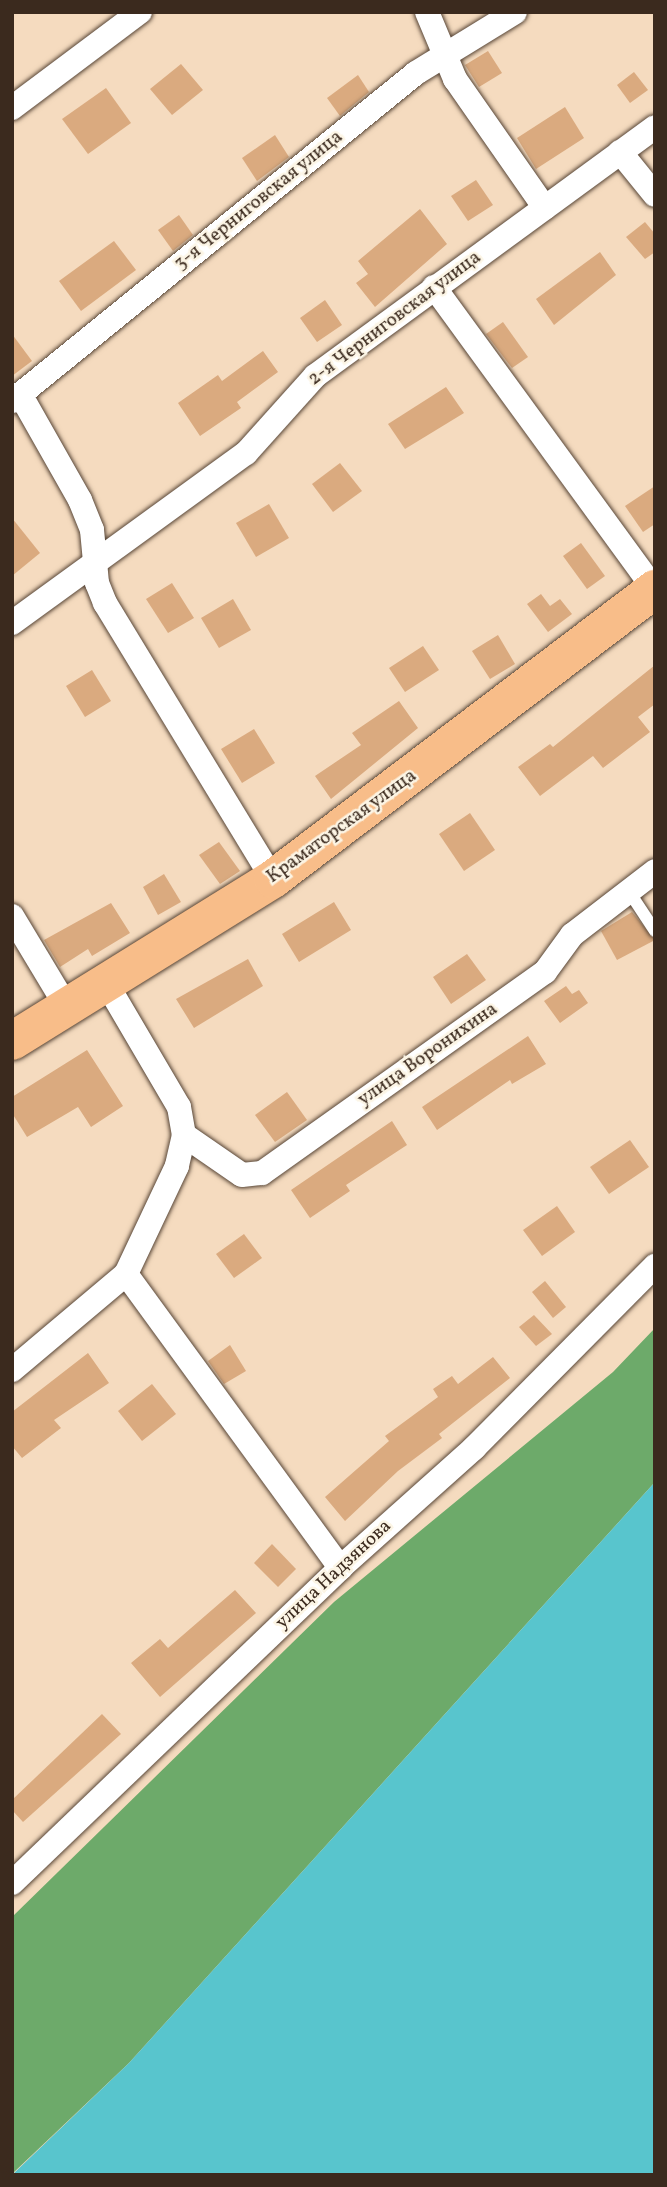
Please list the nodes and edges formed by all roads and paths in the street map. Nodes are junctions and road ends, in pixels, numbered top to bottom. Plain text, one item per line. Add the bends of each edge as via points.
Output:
1 (140, 12) edge
2 (427, 12) edge
3 (515, 12) edge
4 (444, 53) junction
5 (12, 108) edge
6 (655, 127) edge
7 (620, 152) junction
8 (655, 195) edge
9 (545, 208) junction
10 (434, 287) junction
11 (16, 398) edge
12 (96, 562) junction
13 (654, 589) edge
14 (12, 623) edge
15 (655, 871) edge
16 (274, 879) junction
17 (628, 891) junction
18 (12, 916) edge
19 (655, 931) edge
20 (105, 981) junction
21 (66, 1006) junction
22 (12, 1041) edge
23 (184, 1135) junction
24 (655, 1266) edge
25 (126, 1274) junction
26 (12, 1370) edge
27 (340, 1568) junction
28 (12, 1883) edge

1 - 5 street
2 - 4 street
3 - 4 street, 3-я Черниговская улица
4 - 9 street via 455,79
4 - 11 street, 3-я Черниговская улица
6 - 7 street, 2-я Черниговская улица
7 - 8 street
7 - 9 street, 2-я Черниговская улица
9 - 10 street, 2-я Черниговская улица
10 - 12 street, 2-я Черниговская улица via 315,376 246,453
10 - 13 street
11 - 12 street via 80,500 92,530
12 - 14 street, 2-я Черниговская улица
12 - 16 street via 105,603
13 - 16 main road, Краматорская улица
15 - 17 street, улица Воронихина
16 - 20 main road, Краматорская улица
17 - 19 lane
17 - 23 street, улица Воронихина via 572,935 545,972 262,1173 242,1175
18 - 21 street
20 - 21 main road, Краматорская улица
20 - 23 street via 179,1107
21 - 22 main road, Краматорская улица
23 - 25 street via 177,1166
24 - 27 street, улица Надзянова via 474,1448
25 - 26 street
25 - 27 street
27 - 28 street, улица Надзянова

